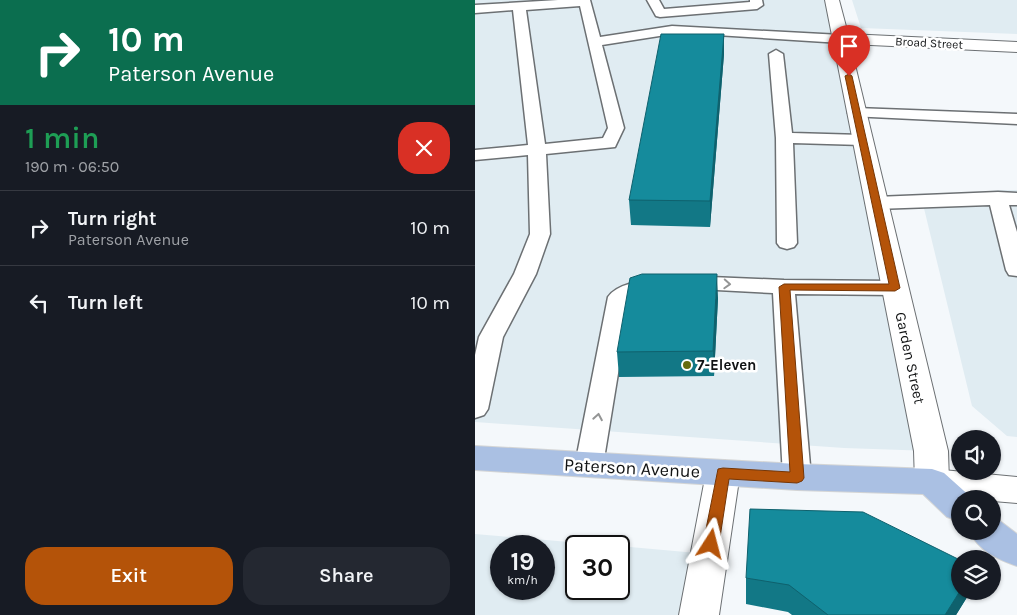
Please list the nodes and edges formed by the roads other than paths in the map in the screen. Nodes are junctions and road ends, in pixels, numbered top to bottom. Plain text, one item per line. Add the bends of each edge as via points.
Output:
1 (653, 0) edge
2 (756, 0) edge
3 (832, 0) edge
4 (590, 1) edge
5 (519, 6) junction
6 (475, 9) edge
7 (841, 39) junction
8 (595, 42) junction
9 (1017, 47) edge
10 (775, 54) dead end
11 (856, 114) junction
12 (1017, 120) edge
13 (784, 138) junction
14 (862, 140) junction
15 (537, 150) junction
16 (475, 155) edge
17 (1007, 198) edge
18 (876, 202) junction
19 (787, 243) dead end
20 (1017, 270) edge
21 (784, 287) junction
22 (895, 288) junction
23 (475, 410) edge
24 (475, 458) edge
25 (589, 465) junction
26 (723, 473) junction
27 (797, 478) junction
28 (932, 482) junction
29 (1017, 490) edge
30 (951, 499) edge
31 (997, 540) edge
32 (1017, 551) edge
33 (699, 615) edge

1 - 2 lane via 660,13 757,5
3 - 7 street, Garden Street
4 - 5 lane
4 - 8 lane
5 - 6 lane
5 - 15 lane
7 - 8 lane via 671,30
7 - 9 street, Broad Street
7 - 11 street, Garden Street
8 - 15 lane via 616,128 609,143
10 - 13 lane
11 - 12 lane
11 - 14 street, Garden Street
13 - 14 lane
13 - 19 lane
14 - 18 street, Garden Street
15 - 16 lane
15 - 23 lane via 540,234 525,274 491,337
17 - 18 lane
17 - 20 lane
18 - 22 street, Garden Street
21 - 22 lane
25 -> 21 lane via 619,297 639,288 694,283
21 - 27 lane
22 - 28 street, Garden Street via 931,451
24 - 25 main road, Paterson Avenue
25 - 26 main road, Paterson Avenue
26 - 27 main road, Paterson Avenue
26 - 33 street
27 - 28 main road, Paterson Avenue
28 - 29 street
28 - 30 main road
31 - 32 main road

